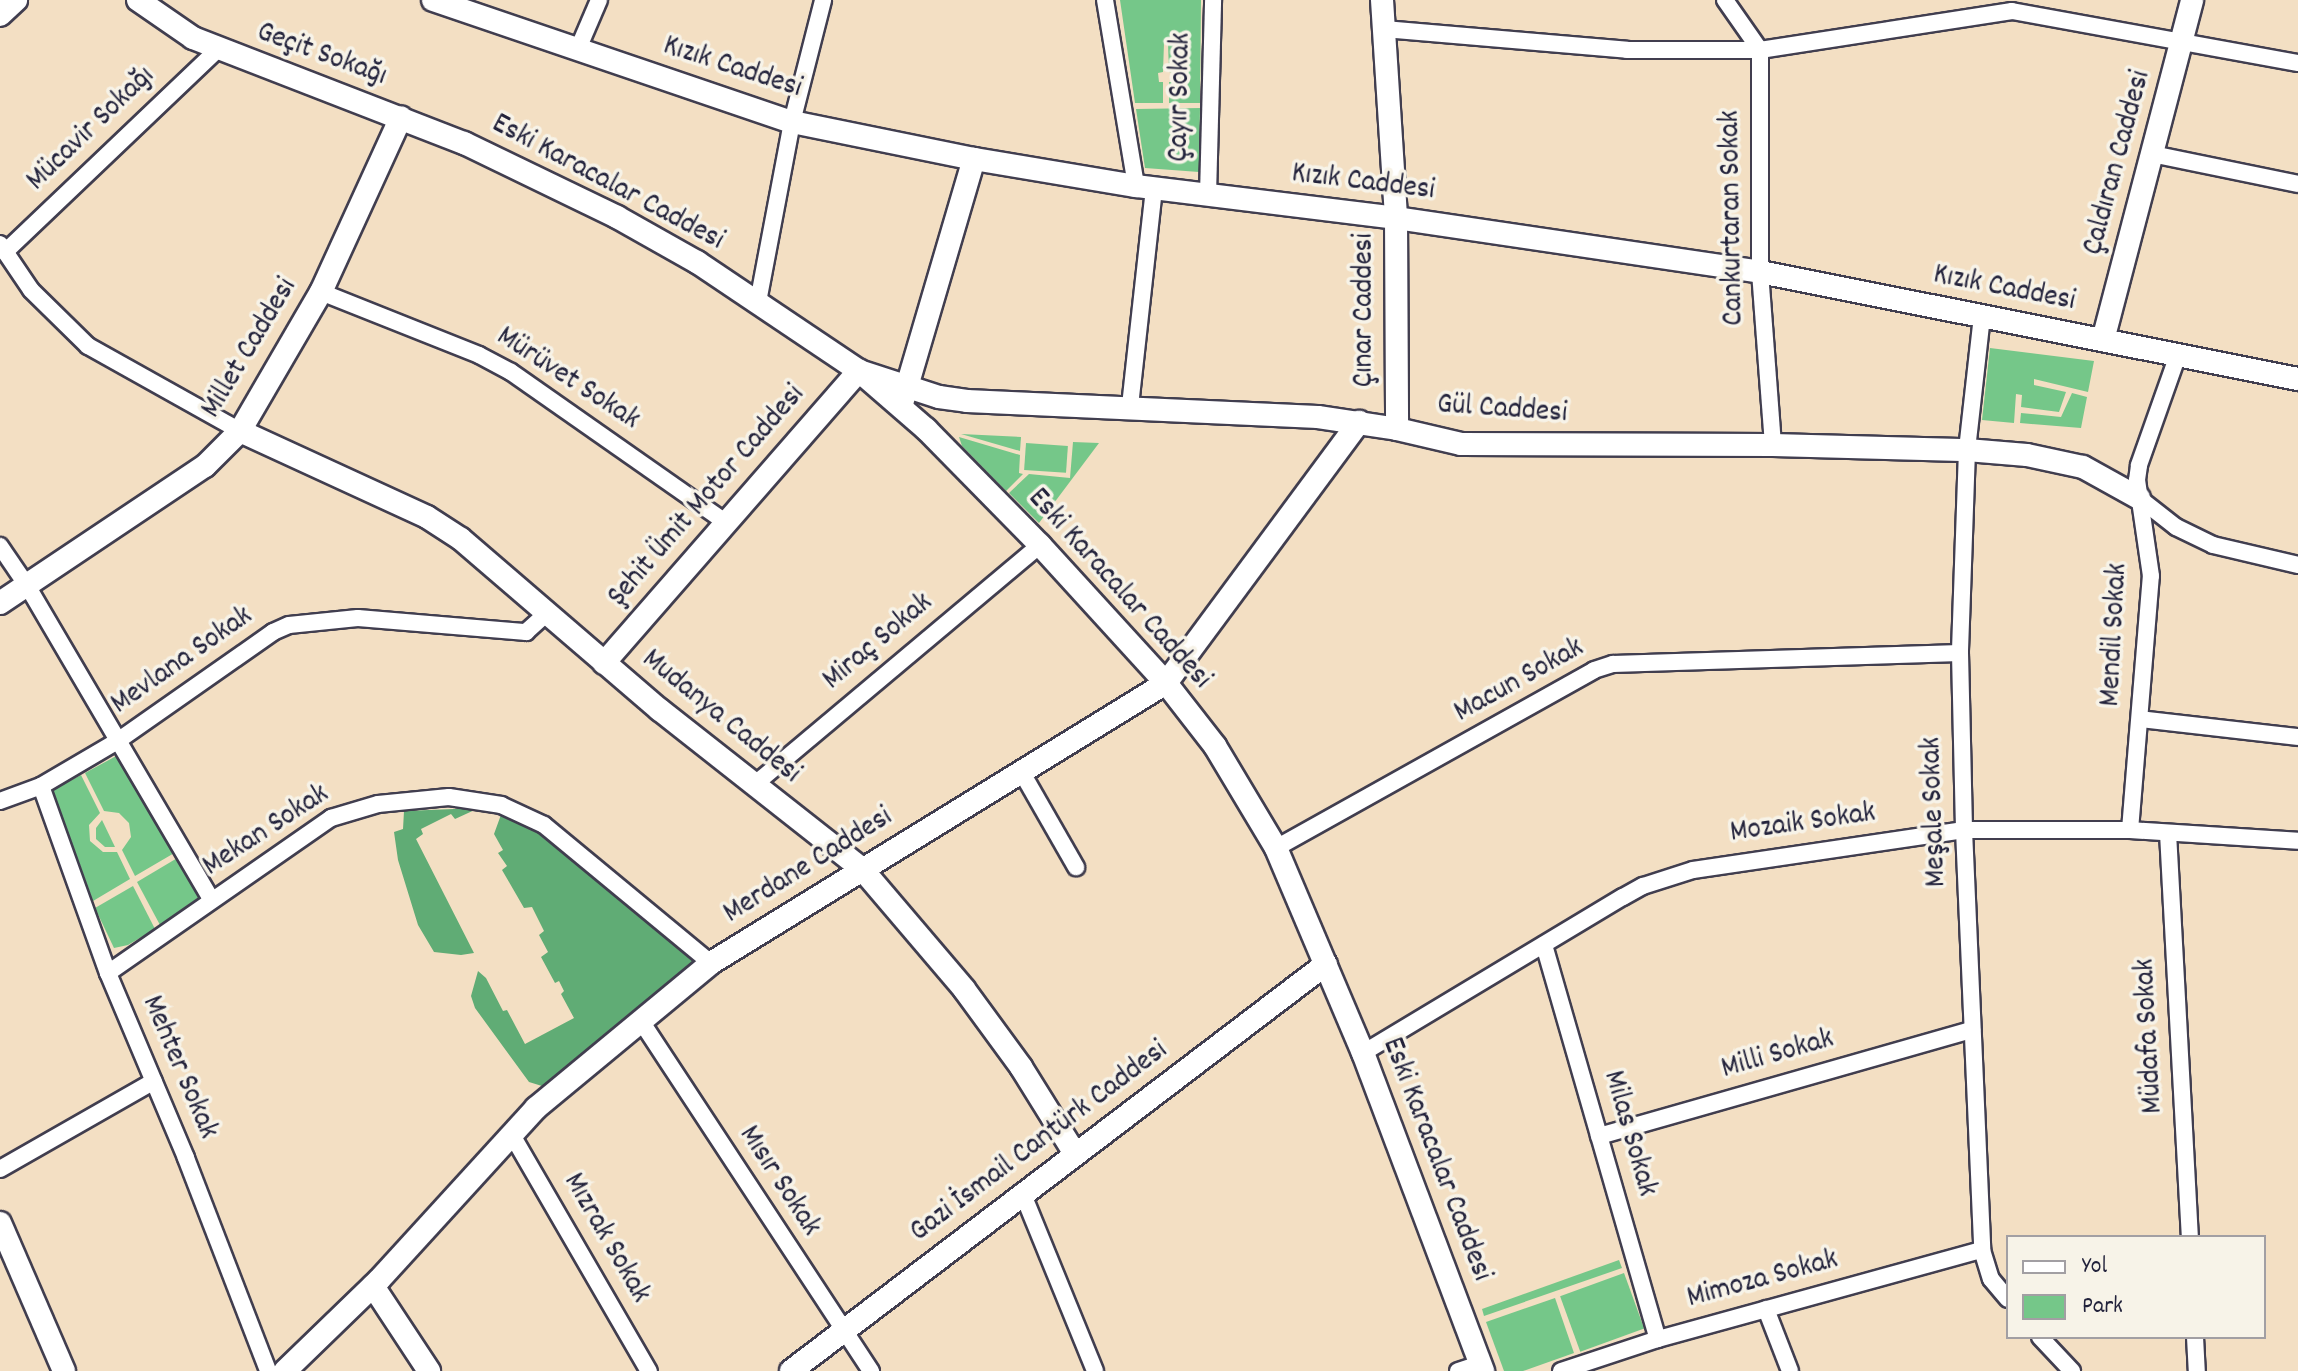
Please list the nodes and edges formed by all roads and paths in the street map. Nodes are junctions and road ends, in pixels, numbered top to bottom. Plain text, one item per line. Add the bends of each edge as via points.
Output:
1 (16, 0) edge
2 (138, 0) edge
3 (433, 0) edge
4 (599, 0) edge
5 (823, 0) edge
6 (1105, 0) edge
7 (1213, 0) edge
8 (1382, 0) edge
9 (1725, 0) edge
10 (1987, 0) edge
11 (2192, 0) edge
12 (2012, 11) junction
13 (0, 15) edge
14 (1384, 29) junction
15 (2180, 44) junction
16 (218, 49) junction
17 (578, 49) junction
18 (1760, 50) junction
19 (2298, 63) edge
20 (401, 117) junction
21 (792, 122) junction
22 (2152, 154) junction
23 (974, 159) junction
24 (2298, 184) edge
25 (1145, 187) junction
26 (1208, 195) junction
27 (1396, 218) junction
28 (3, 248) edge
29 (1760, 272) junction
30 (321, 292) junction
31 (758, 302) junction
32 (1982, 316) junction
33 (2103, 340) junction
34 (2178, 355) junction
35 (859, 371) junction
36 (2298, 379) edge
37 (903, 397) junction
38 (1130, 406) junction
39 (1359, 422) junction
40 (1397, 429) junction
41 (240, 431) junction
42 (1773, 445) junction
43 (1967, 450) junction
44 (2139, 498) junction
45 (725, 522) junction
46 (1040, 545) junction
47 (0, 546) edge
48 (2298, 565) edge
49 (28, 587) junction
50 (0, 603) edge
51 (548, 612) junction
52 (1960, 653) junction
53 (604, 663) junction
54 (1166, 683) junction
55 (2140, 719) junction
56 (2298, 737) edge
57 (119, 740) junction
58 (1021, 771) junction
59 (754, 785) junction
60 (41, 786) junction
61 (0, 801) edge
62 (1964, 830) junction
63 (2130, 830) junction
64 (2168, 833) junction
65 (2298, 841) edge
66 (1276, 848) junction
67 (1076, 867) dead end
68 (862, 869) junction
69 (212, 900) junction
70 (1544, 945) junction
71 (711, 963) junction
72 (1326, 964) junction
73 (108, 973) junction
74 (641, 1021) junction
75 (1972, 1030) junction
76 (1363, 1053) junction
77 (154, 1081) junction
78 (512, 1135) junction
79 (1599, 1136) junction
80 (1074, 1152) junction
81 (0, 1169) edge
82 (1022, 1192) junction
83 (0, 1223) edge
84 (2190, 1235) edge
85 (1982, 1250) junction
86 (373, 1286) junction
87 (2006, 1297) edge
88 (1766, 1309) junction
89 (843, 1331) junction
90 (1658, 1339) junction
91 (2042, 1339) edge
92 (2195, 1339) edge
93 (1481, 1368) edge
94 (64, 1371) edge
95 (268, 1371) edge
96 (285, 1371) edge
97 (429, 1371) edge
98 (649, 1371) edge
99 (791, 1371) edge
100 (871, 1371) edge
101 (1095, 1371) edge
102 (1458, 1371) edge
103 (1561, 1371) edge
104 (1790, 1371) edge
105 (2072, 1371) edge
106 (2197, 1371) edge

1 - 13 street
2 - 16 street, Geçit Sokağı
3 - 17 street, Kızık Caddesi
4 - 17 street
5 - 21 street
6 - 25 street
7 - 26 street, Çayır Sokak
8 - 14 street, Çınar Caddesi
9 - 18 street
10 - 12 street
11 - 15 street, Çaldıran Caddesi
12 - 15 street
12 - 18 street
14 - 18 street via 1627,50
14 - 27 street, Çınar Caddesi
15 - 19 street
15 - 22 street, Çaldıran Caddesi
16 - 20 street, Geçit Sokağı
16 - 28 street, Mücavir Sokağı
17 - 21 street, Kızık Caddesi
18 - 29 street, Cankurtaran Sokak
20 - 30 street, Millet Caddesi
20 - 31 street, Eski Karacalar Caddesi via 617,217
21 - 23 street, Kızık Caddesi
21 - 31 street
22 - 24 street
22 - 33 street, Çaldıran Caddesi
23 - 25 street, Kızık Caddesi
23 - 37 street
25 - 26 street, Kızık Caddesi
25 - 38 street
26 - 27 street, Kızık Caddesi
27 - 29 street, Kızık Caddesi
27 - 40 street, Çınar Caddesi
28 - 41 street via 31,290 88,346
29 - 32 street, Kızık Caddesi
29 - 42 street, Cankurtaran Sokak
30 - 41 street, Millet Caddesi
30 - 45 street, Mürüvet Sokak via 511,372
31 - 35 street, Eski Karacalar Caddesi
32 - 33 street, Kızık Caddesi
32 - 43 street, Meşale Sokak
33 - 34 street, Kızık Caddesi
34 - 36 street, Kızık Caddesi
34 - 44 street, Mendil Sokak via 2139,465
35 - 37 street, Eski Karacalar Caddesi
35 - 45 street, Şehit Ümit Motor Caddesi
37 - 38 street, Gül Caddesi
37 - 46 street, Eski Karacalar Caddesi
38 - 39 street, Gül Caddesi
39 - 40 street, Gül Caddesi
39 - 54 street, Merdane Caddesi
40 - 42 street, Gül Caddesi via 1461,444 1504,446
41 - 49 street, Millet Caddesi via 205,466
41 - 51 street, Mudanya Caddesi via 427,517 474,548
42 - 43 street, Gül Caddesi
43 - 44 street, Gül Caddesi via 2083,467
43 - 52 street, Meşale Sokak
44 - 48 street via 2176,527 2213,545
44 - 55 street, Mendil Sokak via 2151,576
45 - 53 street, Şehit Ümit Motor Caddesi
46 - 54 street, Eski Karacalar Caddesi
46 - 59 street, Miraç Sokak
47 - 49 street
49 - 50 street, Millet Caddesi
49 - 57 street
51 - 53 street, Mudanya Caddesi
51 - 57 street, Mevlana Sokak via 526,632 358,618 289,625
52 - 62 street, Meşale Sokak
52 - 66 street, Macun Sokak via 1613,664
53 - 59 street, Mudanya Caddesi
54 - 58 street, Merdane Caddesi
54 - 66 street, Eski Karacalar Caddesi via 1215,746
55 - 56 street
55 - 63 street, Mendil Sokak
57 - 60 street, Mevlana Sokak
57 - 69 street
58 - 67 street
58 - 68 street, Merdane Caddesi
59 - 68 street, Mudanya Caddesi
60 - 61 street, Mevlana Sokak
60 - 73 street, Mehter Sokak
62 - 63 street, Mozaik Sokak
62 - 70 street, Mozaik Sokak via 1670,876 1623,897
62 - 75 street, Meşale Sokak
63 - 64 street, Mozaik Sokak
64 - 65 street, Mozaik Sokak
64 - 84 street, Müdafa Sokak
66 - 72 street, Eski Karacalar Caddesi
68 - 71 street, Merdane Caddesi
68 - 80 street, Mudanya Caddesi via 964,989
69 - 71 street, Mekan Sokak via 331,818 390,803 476,800 525,813 544,825
69 - 73 street, Mekan Sokak
70 - 76 street, Mozaik Sokak
70 - 79 street, Milas Sokak
71 - 74 street, Merdane Caddesi
72 - 76 street, Eski Karacalar Caddesi
72 - 80 street, Gazi İsmail Cantürk Caddesi
73 - 77 street, Mehter Sokak
74 - 78 street, Merdane Caddesi via 536,1108
74 - 89 street, Mısır Sokak
75 - 79 street, Milli Sokak
75 - 85 street, Meşale Sokak
76 - 93 street, Eski Karacalar Caddesi
77 - 81 street
77 - 95 street, Mehter Sokak
78 - 86 street, Merdane Caddesi
78 - 98 street, Mızrak Sokak
79 - 90 street, Milas Sokak
80 - 82 street, Gazi İsmail Cantürk Caddesi
82 - 89 street, Gazi İsmail Cantürk Caddesi
82 - 101 street
83 - 94 street
85 - 87 street, Meşale Sokak via 1991,1279
85 - 88 street, Mimoza Sokak
86 - 96 street, Merdane Caddesi
86 - 97 street
88 - 90 street, Mimoza Sokak
88 - 104 street
89 - 99 street, Gazi İsmail Cantürk Caddesi
89 - 100 street, Mısır Sokak
90 - 103 street, Mimoza Sokak
91 - 105 street
92 - 106 street
93 - 102 street

